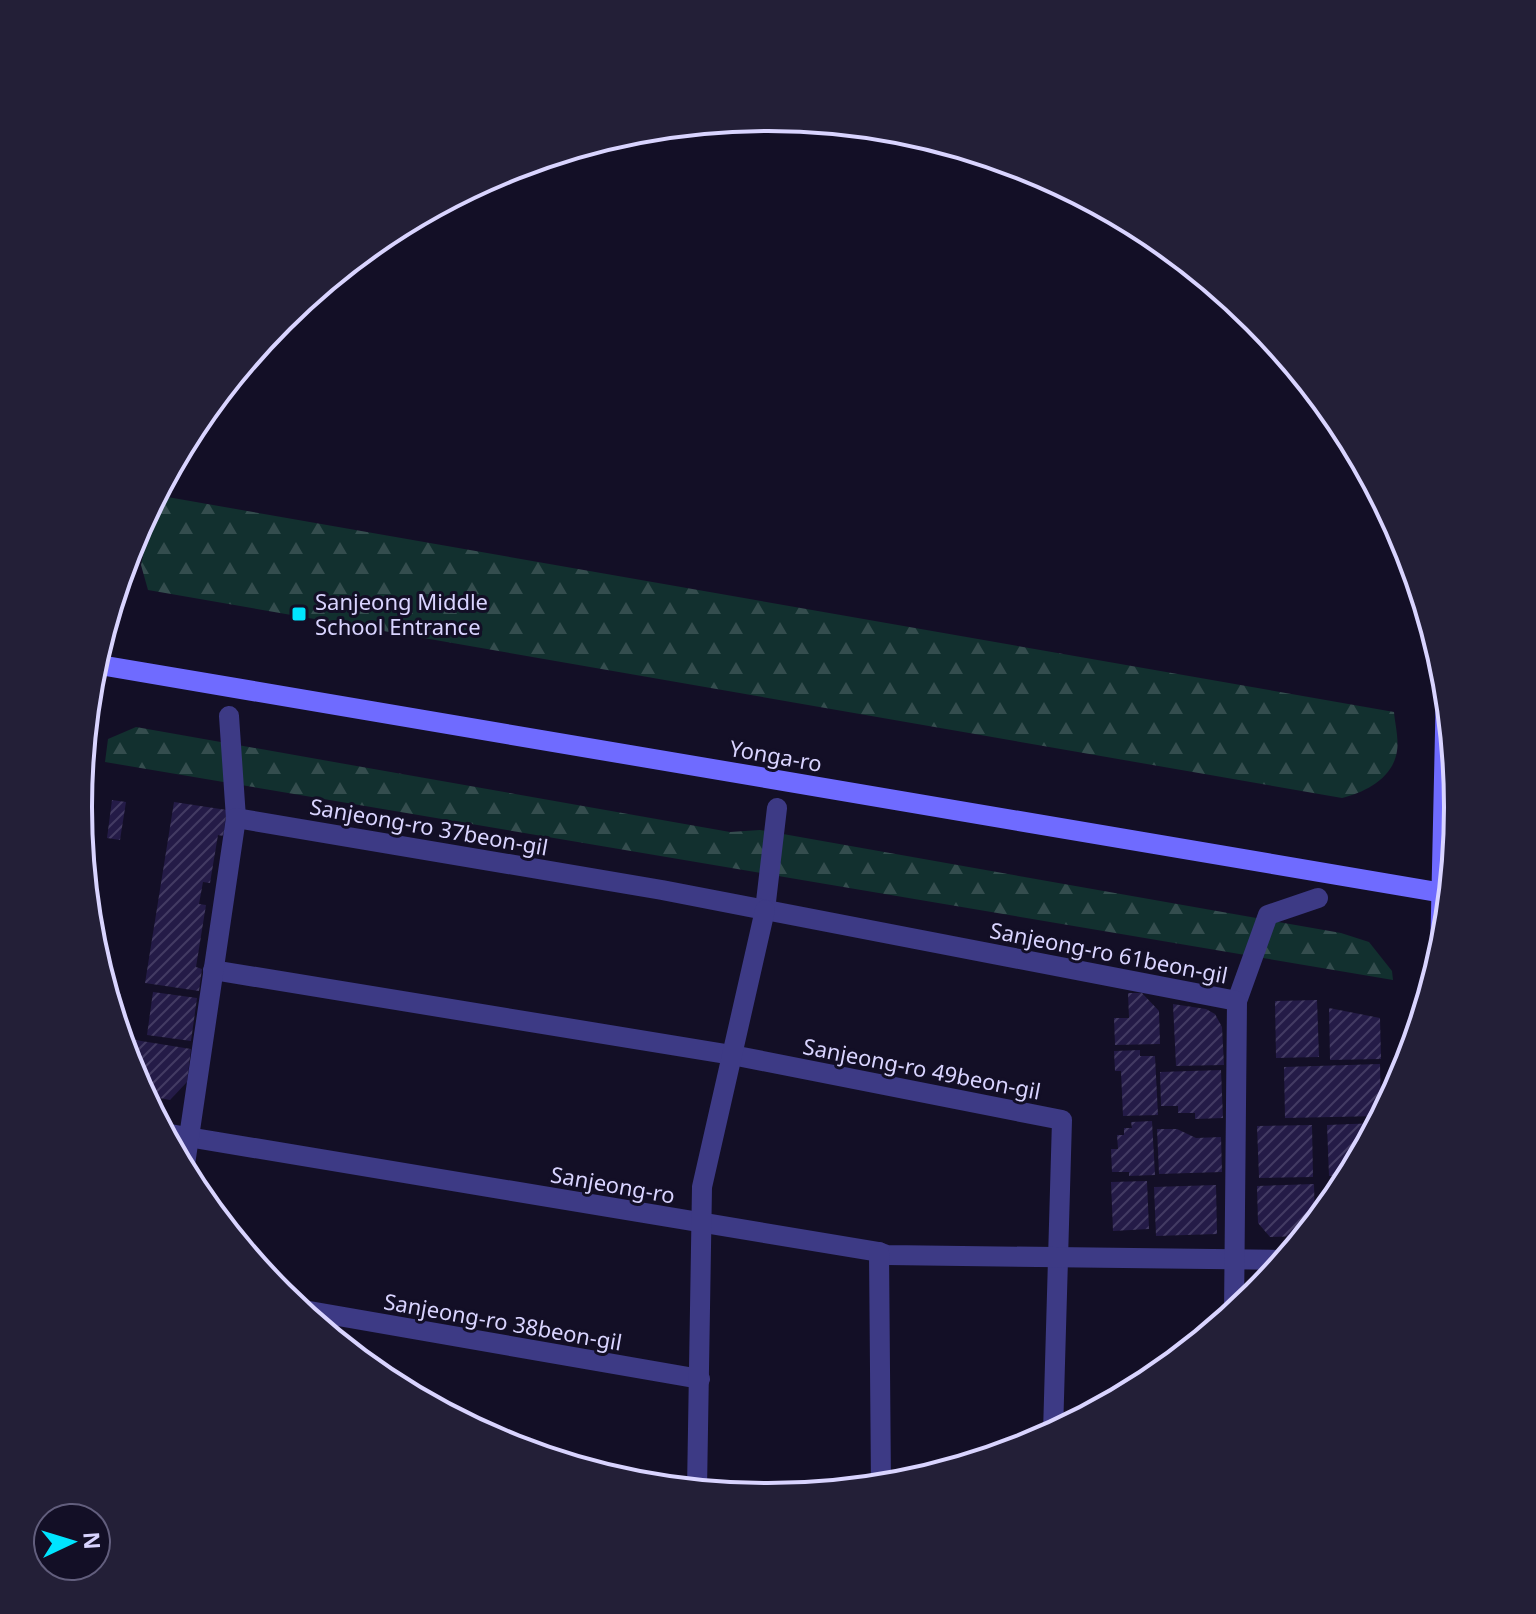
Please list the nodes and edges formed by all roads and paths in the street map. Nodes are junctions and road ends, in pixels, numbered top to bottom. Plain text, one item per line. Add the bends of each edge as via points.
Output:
1 (107, 666) edge
2 (229, 716) dead end
3 (777, 808) dead end
4 (236, 818) junction
5 (1438, 892) edge
6 (1318, 898) dead end
7 (765, 910) junction
8 (213, 970) junction
9 (1237, 1001) junction
10 (732, 1055) junction
11 (178, 1135) edge
12 (189, 1137) junction
13 (187, 1151) edge
14 (702, 1224) junction
15 (879, 1252) junction
16 (1057, 1257) junction
17 (1234, 1260) junction
18 (1269, 1260) edge
19 (1234, 1296) edge
20 (320, 1313) edge
21 (700, 1379) junction
22 (1053, 1420) edge
23 (881, 1473) edge
24 (697, 1479) edge

1 - 5 main road, Yonga-ro
2 - 4 street
3 - 7 street
4 - 7 street, Sanjeong-ro 37beon-gil
4 - 8 street
6 - 9 street via 1268,915
7 - 9 street, Sanjeong-ro 61beon-gil
7 - 10 street
8 - 10 street
8 - 12 street
9 - 17 street, Sanjeong-ro 61beon-gil
10 - 14 street via 702,1187
10 - 16 street, Sanjeong-ro 49beon-gil via 1062,1120
11 - 12 street, Sanjeong-ro
12 - 13 street
12 - 14 street, Sanjeong-ro
14 - 15 street, Sanjeong-ro
14 - 21 street
15 - 16 street, Sanjeong-ro
15 - 23 street
16 - 17 street, Sanjeong-ro
16 - 22 street
17 - 18 street, Sanjeong-ro
17 - 19 street, Sanjeong-ro 61beon-gil
20 - 21 street, Sanjeong-ro 38beon-gil
21 - 24 street

